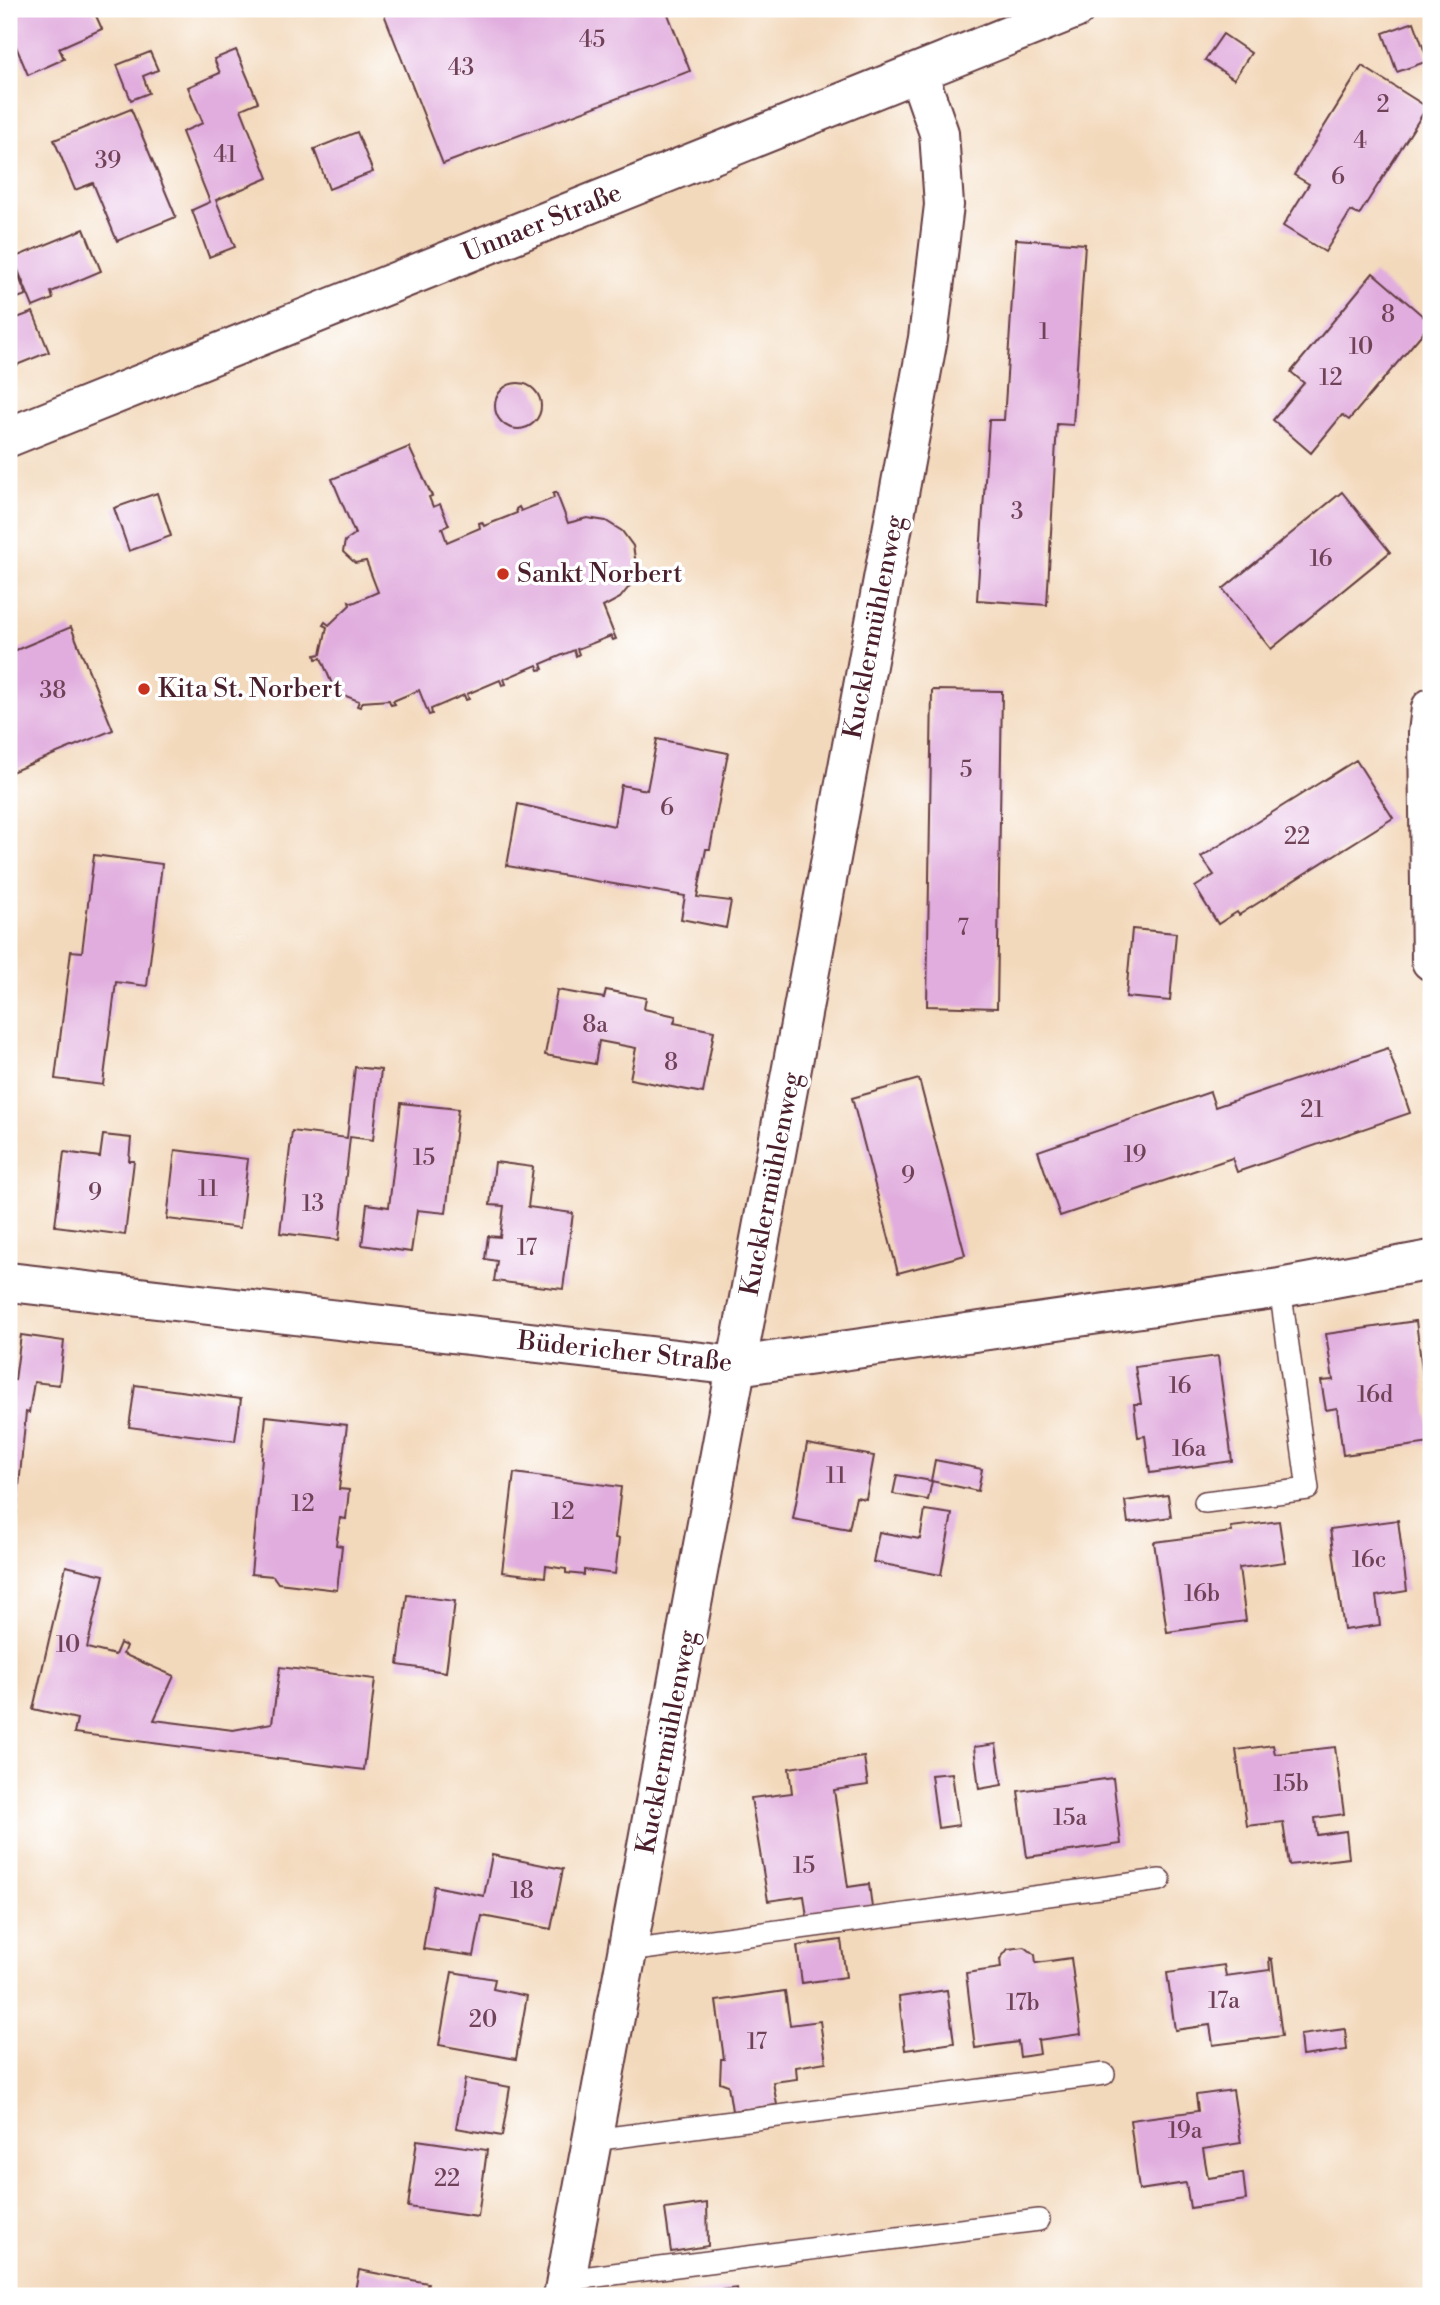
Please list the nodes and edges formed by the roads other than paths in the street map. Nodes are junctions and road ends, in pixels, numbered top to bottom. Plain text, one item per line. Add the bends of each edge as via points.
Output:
1 (1075, 9) edge
2 (918, 73) junction
3 (9, 437) edge
4 (1431, 708) edge
5 (1431, 961) edge
6 (1431, 1260) edge
7 (9, 1282) edge
8 (1280, 1287) junction
9 (737, 1366) junction
10 (1205, 1502) dead end
11 (1160, 1881) dead end
12 (628, 1951) junction
13 (1104, 2074) dead end
14 (593, 2140) junction
15 (1039, 2220) dead end
16 (565, 2288) edge

1 - 2 street, Unnaer Straße
2 - 3 street, Unnaer Straße
2 - 9 street, Kucklermühlenweg via 939,133 944,205 929,338
4 - 5 street
6 - 8 street, Büdericher Straße
7 - 9 street, Büdericher Straße
8 - 9 street, Büdericher Straße
8 - 10 lane via 1308,1489
9 - 12 street, Kucklermühlenweg
11 - 12 lane
12 - 14 street, Kucklermühlenweg
13 - 14 lane
14 - 16 street, Kucklermühlenweg
15 - 16 lane

